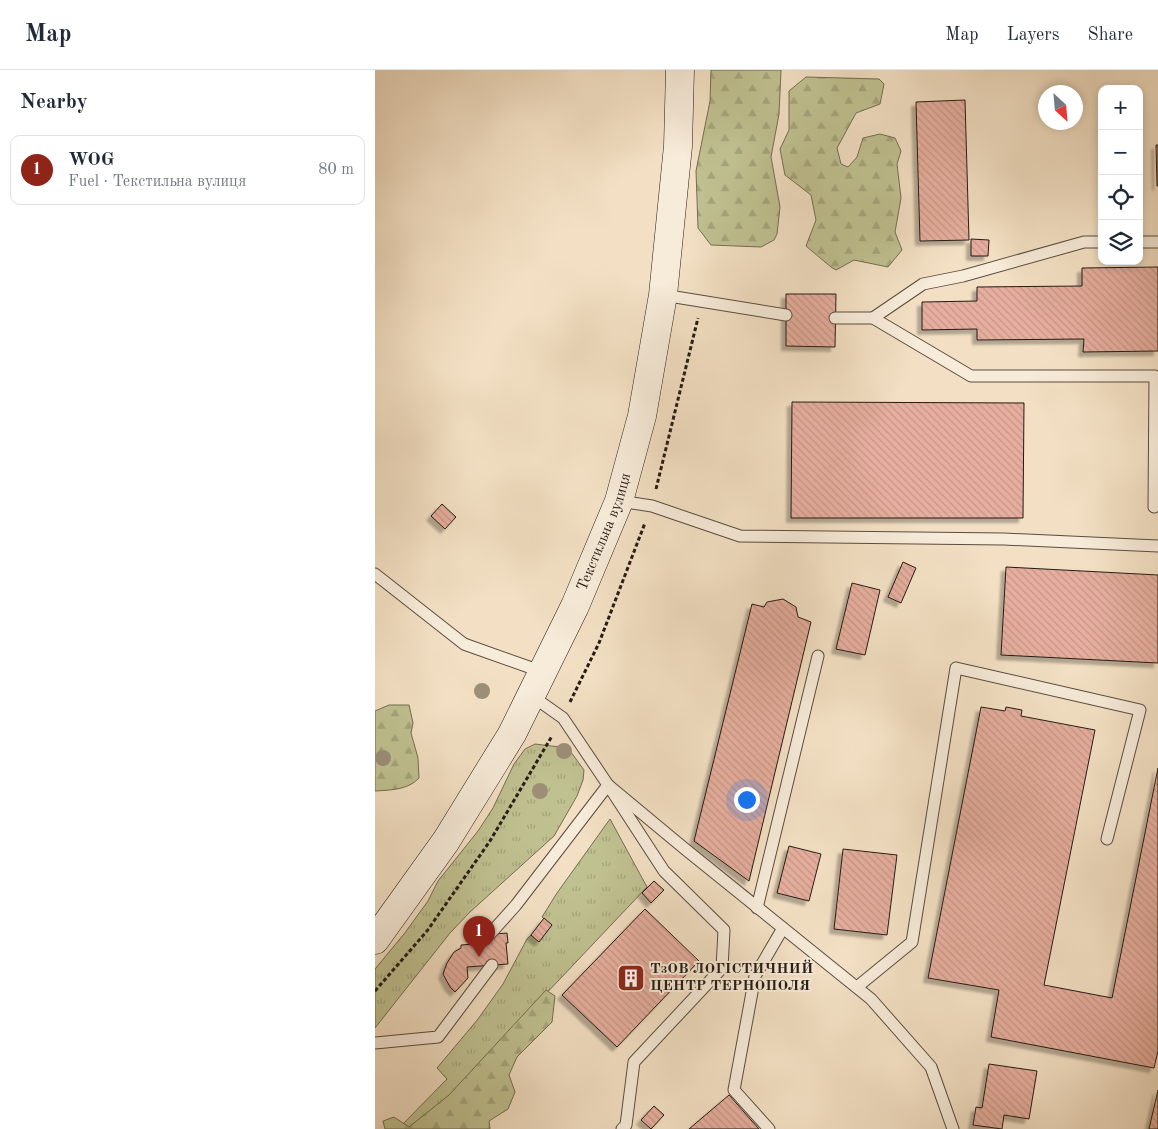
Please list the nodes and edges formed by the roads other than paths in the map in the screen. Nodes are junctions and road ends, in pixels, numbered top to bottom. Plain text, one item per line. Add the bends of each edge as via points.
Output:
1 (680, 70) edge
2 (1098, 242) edge
3 (1143, 242) edge
4 (1158, 242) edge
5 (663, 295) junction
6 (786, 316) dead end
7 (835, 318) dead end
8 (873, 318) junction
9 (619, 500) junction
10 (1154, 507) dead end
11 (1158, 546) edge
12 (375, 574) edge
13 (818, 656) dead end
14 (543, 672) junction
15 (532, 696) junction
16 (607, 785) junction
17 (1107, 839) dead end
18 (757, 908) junction
19 (783, 928) junction
20 (490, 934) dead end
21 (375, 940) edge
22 (492, 965) dead end
23 (857, 987) junction
24 (375, 1043) edge
25 (622, 1129) edge
26 (769, 1129) edge
27 (953, 1129) edge

1 - 5 street, Текстильна вулиця via 678,146
2 - 8 lane via 1084,242 923,284
3 - 4 lane
5 - 6 lane
5 - 9 street, Текстильна вулиця via 642,416
7 - 8 lane
8 - 10 lane via 971,376 1155,376
9 - 11 lane via 652,506 740,536 1003,539
9 - 14 street, Текстильна вулиця via 575,606
12 - 14 lane via 464,644
13 - 18 lane
14 - 15 street, Текстильна вулиця
15 - 16 lane via 563,718
15 - 21 street, Текстильна вулиця via 446,841
16 - 18 lane
16 - 20 lane via 516,905
16 - 25 lane via 664,871 724,930 722,968 634,1062 626,1125
17 - 23 lane via 1140,710 957,668 912,942
18 - 19 lane
19 - 23 lane
19 - 26 lane via 755,976 734,1090
22 - 24 lane via 439,1037
23 - 27 lane via 931,1067

